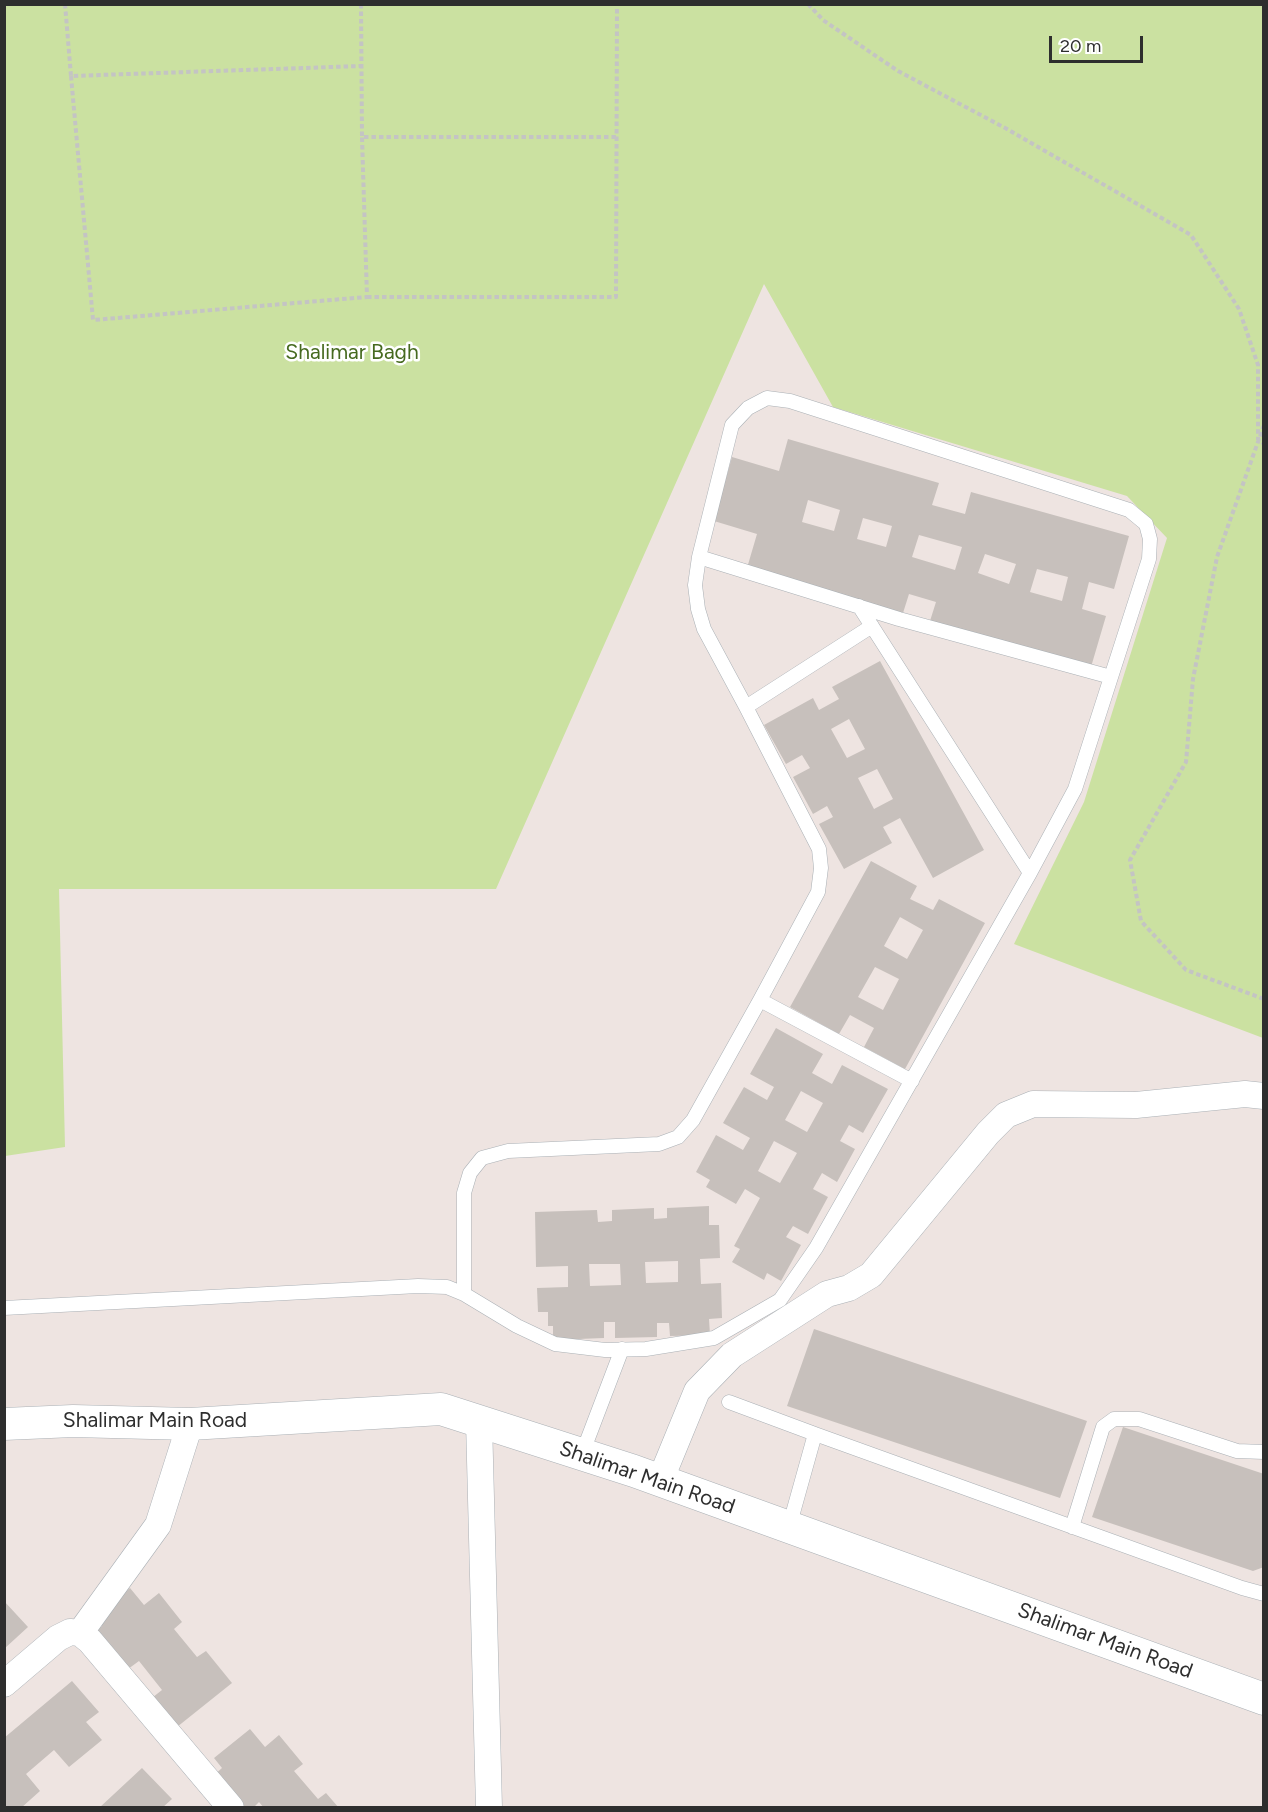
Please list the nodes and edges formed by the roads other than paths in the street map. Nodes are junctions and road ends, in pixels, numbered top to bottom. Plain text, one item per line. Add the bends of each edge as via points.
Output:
1 (699, 557) junction
2 (859, 606) junction
3 (872, 626) junction
4 (1111, 678) junction
5 (746, 706) junction
6 (1030, 873) junction
7 (760, 1000) junction
8 (912, 1081) junction
9 (1263, 1096) edge
10 (464, 1294) junction
11 (4, 1308) edge
12 (622, 1349) junction
13 (729, 1402) dead end
14 (479, 1421) junction
15 (4, 1424) edge
16 (190, 1425) junction
17 (815, 1434) junction
18 (1263, 1452) edge
19 (582, 1454) junction
20 (660, 1481) junction
21 (789, 1527) junction
22 (1072, 1527) junction
23 (1263, 1594) edge
24 (80, 1633) junction
25 (4, 1684) edge
26 (1263, 1699) edge
27 (231, 1808) edge
28 (489, 1808) edge

1 - 2 lane
1 - 4 lane via 732,424 748,408 767,398 790,402 1129,510 1146,524 1149,559
1 - 5 lane via 695,585 704,629
2 - 3 lane
2 - 4 lane
3 - 5 lane
3 - 6 lane
4 - 6 lane via 1075,789
5 - 7 lane via 819,849 821,868 818,892
6 - 8 lane
7 - 8 lane
7 - 10 lane via 693,1120 678,1137 651,1145 508,1151 482,1158 470,1173 464,1193
8 - 12 lane via 816,1248 780,1300 714,1338
9 - 20 street via 1245,1094 1136,1105 1033,1104 1006,1115 871,1275 849,1288 827,1294 732,1354 697,1390
10 - 11 lane via 447,1287 418,1286
10 - 12 lane via 555,1344
12 - 19 lane
13 - 17 lane
14 - 16 street, Shalimar Main Road via 441,1409
14 - 19 street, Shalimar Main Road
14 - 28 street
15 - 16 street, Shalimar Main Road via 73,1421
16 - 24 street via 158,1525
17 - 21 lane
17 - 22 lane
18 - 22 lane via 1237,1450 1140,1419 1114,1419 1103,1427
19 - 20 street, Shalimar Main Road
20 - 21 street, Shalimar Main Road
21 - 26 street, Shalimar Main Road
22 - 23 lane
24 - 25 street via 70,1632 58,1638
24 - 27 street

